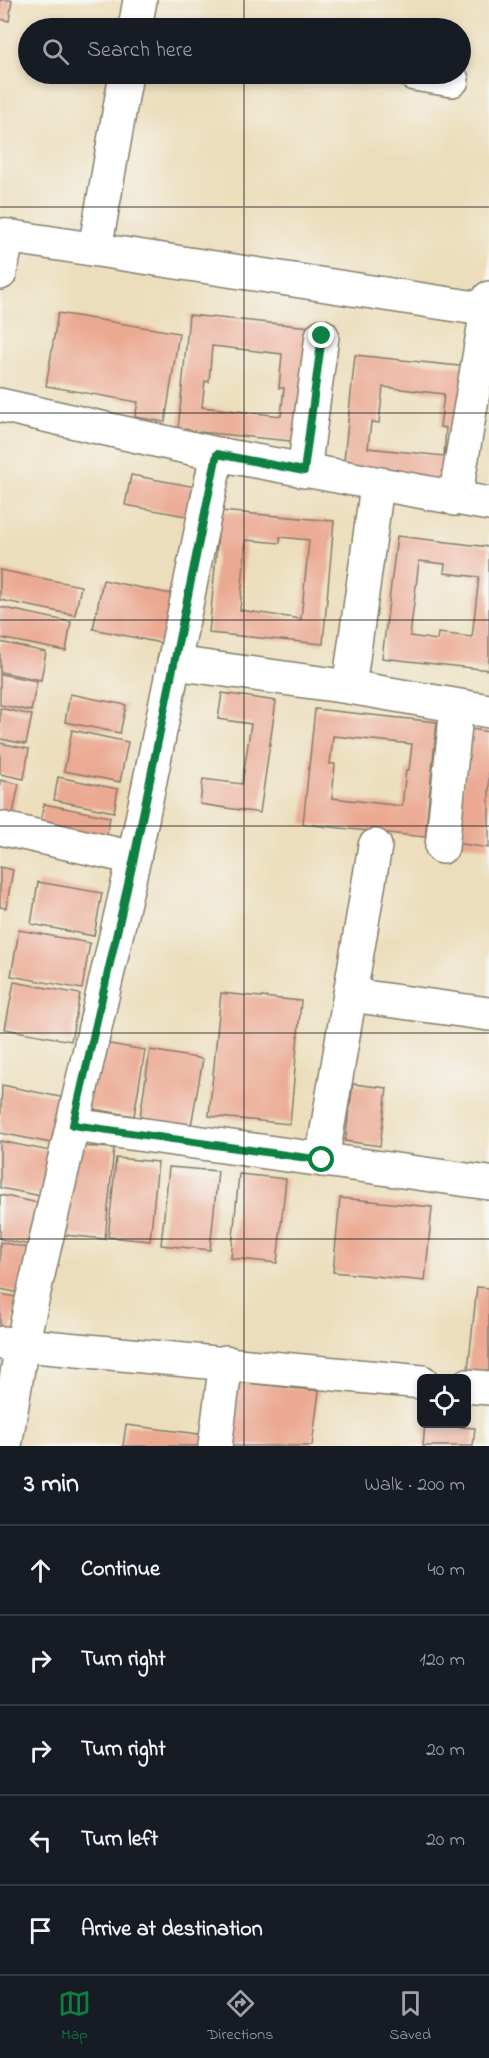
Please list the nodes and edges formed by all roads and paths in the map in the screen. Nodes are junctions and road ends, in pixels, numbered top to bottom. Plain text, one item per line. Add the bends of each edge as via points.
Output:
1 (140, 0) edge
2 (137, 18) edge
3 (124, 84) edge
4 (4, 235) edge
5 (94, 249) junction
6 (0, 273) edge
7 (489, 306) edge
8 (322, 336) dead end
9 (0, 405) edge
10 (217, 454) junction
11 (304, 471) junction
12 (377, 486) junction
13 (455, 499) junction
14 (489, 504) edge
15 (174, 663) junction
16 (349, 687) junction
17 (473, 709) edge
18 (0, 828) edge
19 (375, 846) dead end
20 (442, 847) dead end
21 (134, 858) junction
22 (350, 995) junction
23 (489, 1014) edge
24 (73, 1125) junction
25 (322, 1160) junction
26 (489, 1183) edge
27 (11, 1343) edge
28 (226, 1362) junction
29 (417, 1381) edge
30 (471, 1386) edge
31 (489, 1388) edge
32 (5, 1446) edge
33 (215, 1446) edge

1 - 2 street
3 - 5 street
4 - 5 street
4 - 6 street
5 - 7 street
7 - 13 street
8 - 11 street
9 - 10 street
10 - 11 street
10 - 15 street
11 - 12 street
12 - 13 street
12 - 16 street
13 - 14 street
15 - 16 street
15 - 21 street
16 - 17 street
17 - 20 street
18 - 21 street
19 - 22 street
21 - 24 street
22 - 23 street
22 - 25 street
24 - 25 street
24 - 27 street
25 - 26 street
27 - 28 street
27 - 32 street
28 - 29 street
28 - 33 street
30 - 31 street

